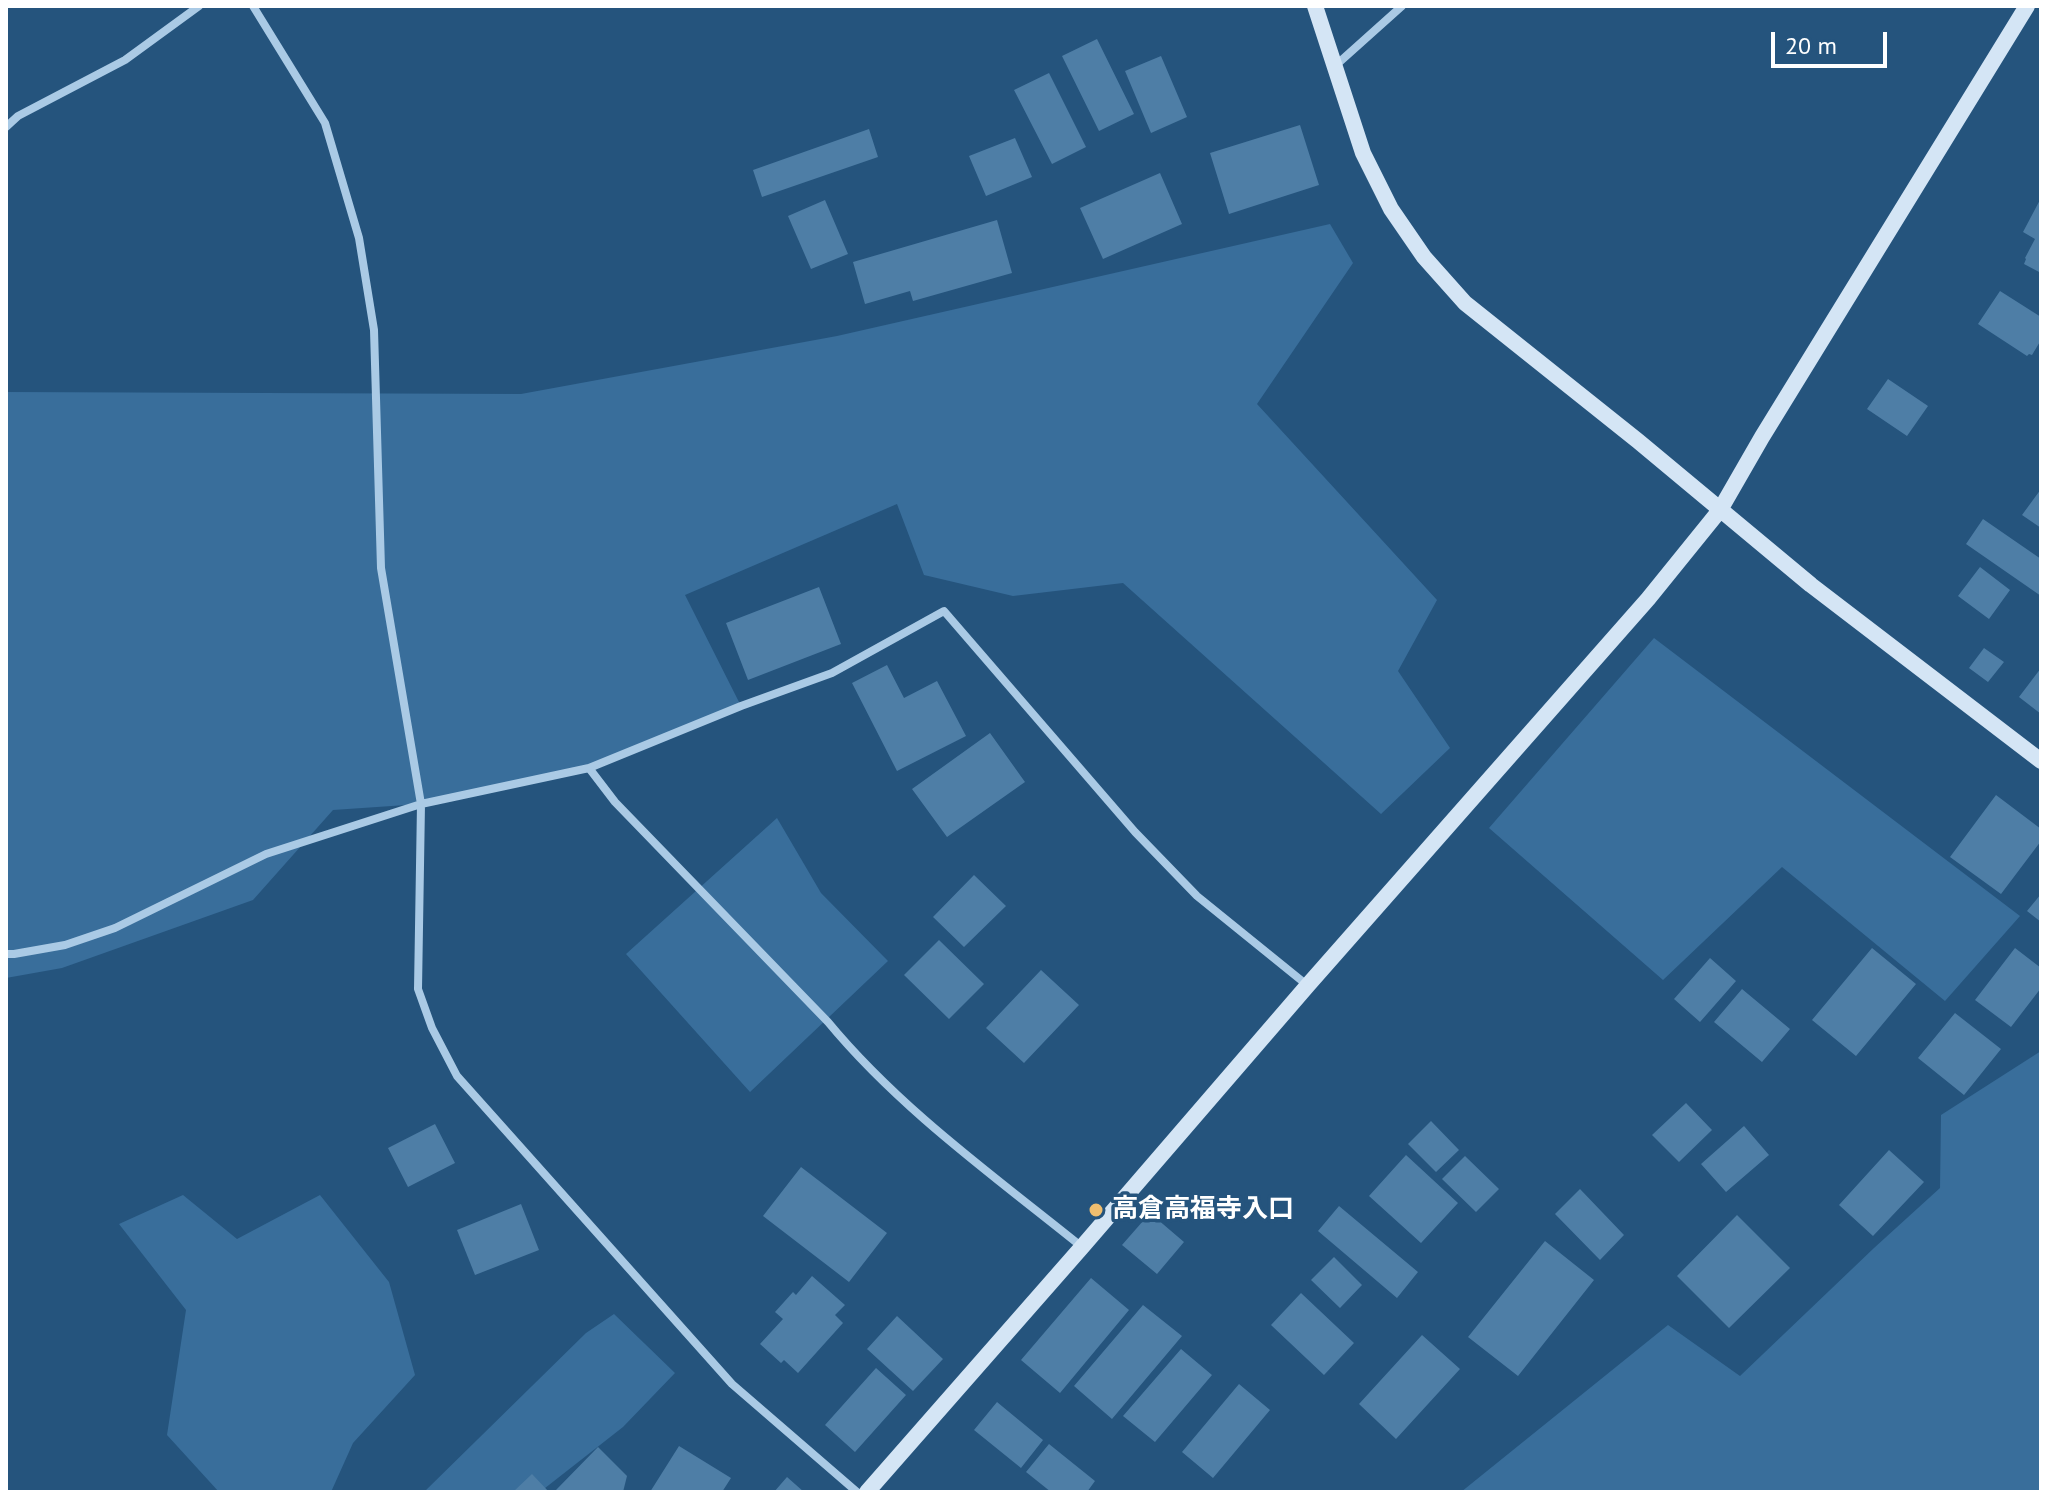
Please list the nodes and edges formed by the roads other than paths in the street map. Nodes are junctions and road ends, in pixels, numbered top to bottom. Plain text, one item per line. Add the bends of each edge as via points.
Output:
1 (199, 6) edge
2 (253, 6) edge
3 (1315, 6) edge
4 (1402, 6) edge
5 (2027, 6) edge
6 (1335, 66) junction
7 (6, 127) edge
8 (1720, 510) junction
9 (2041, 761) edge
10 (589, 768) junction
11 (421, 804) junction
12 (6, 954) edge
13 (1308, 985) junction
14 (1082, 1247) junction
15 (857, 1492) edge
16 (867, 1492) edge

1 - 7 street via 125,60
2 - 11 street via 325,123 359,238 374,330 381,568
3 - 6 street
4 - 6 street
5 - 8 street
6 - 8 street via 1363,153 1391,209 1424,257 1465,303
8 - 9 street
8 - 13 street
10 - 11 street
10 - 13 street via 832,673 944,611 1197,896
10 - 14 street via 615,802 856,1056 930,1124
11 - 12 street via 266,854 115,928 65,945
11 - 15 street via 418,989 457,1076 732,1384
13 - 14 street
14 - 16 street

